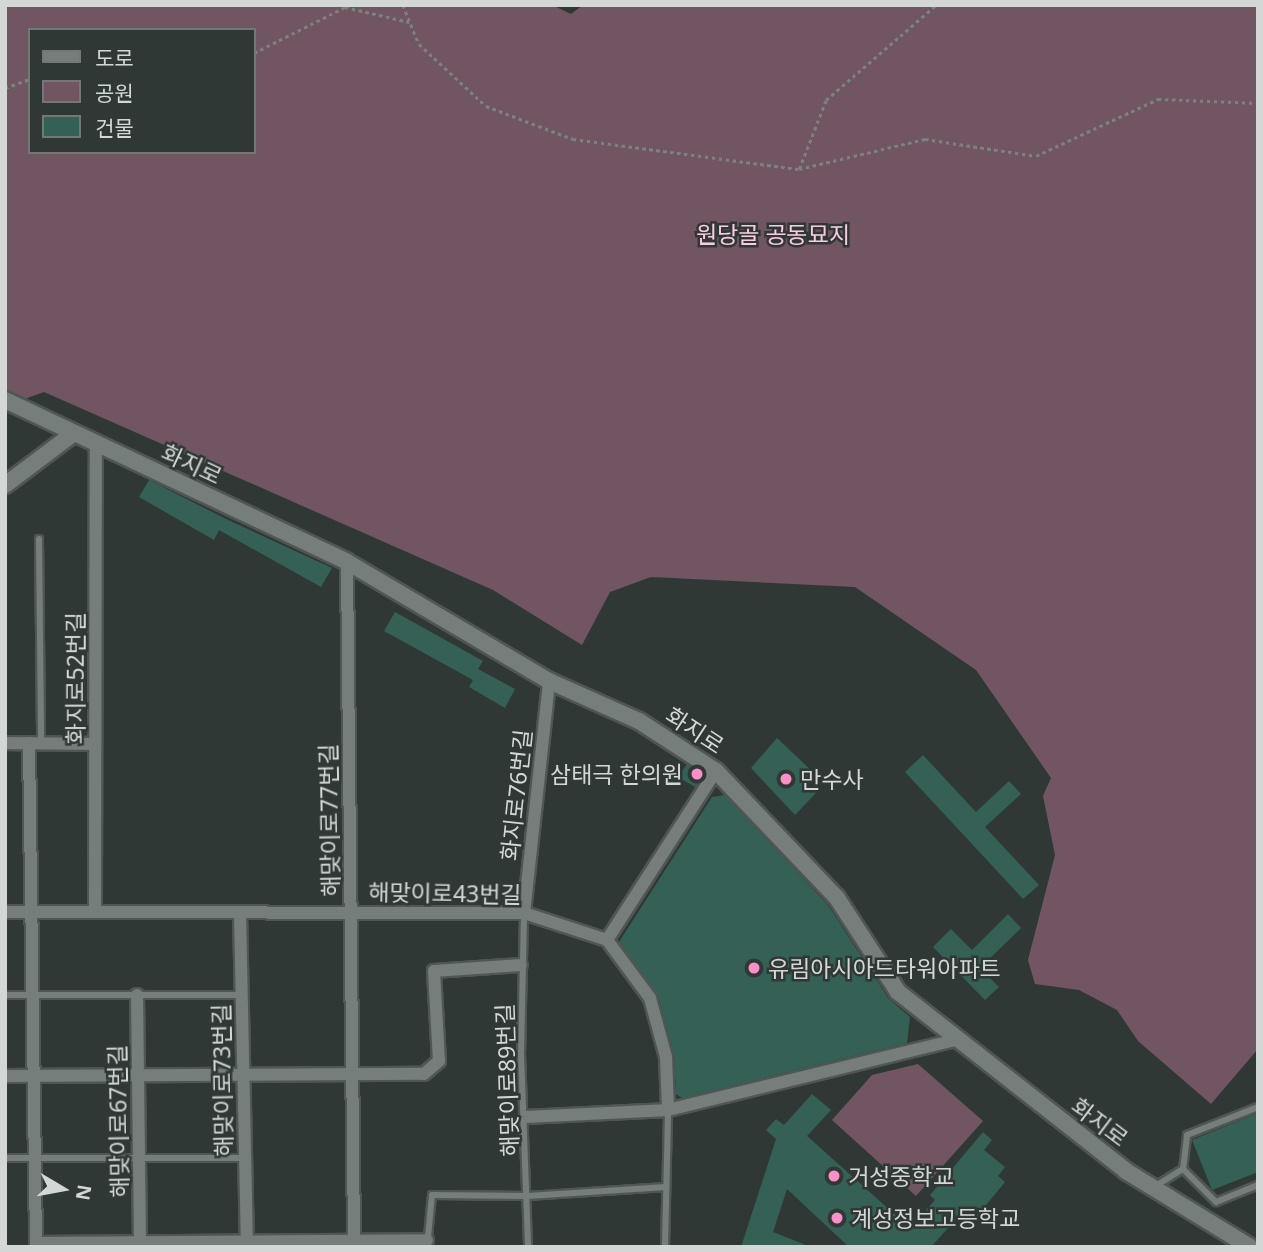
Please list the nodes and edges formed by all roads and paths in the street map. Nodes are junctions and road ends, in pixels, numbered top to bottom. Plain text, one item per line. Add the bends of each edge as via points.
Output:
1 (403, 5) edge
2 (936, 5) edge
3 (410, 22) junction
4 (256, 52) edge
5 (28, 80) edge
6 (5, 88) edge
7 (1258, 103) edge
8 (799, 169) junction
9 (5, 400) edge
10 (74, 433) junction
11 (96, 444) junction
12 (5, 485) edge
13 (39, 539) dead end
14 (347, 562) junction
15 (549, 681) junction
16 (5, 743) edge
17 (35, 743) junction
18 (96, 744) junction
19 (716, 771) junction
20 (5, 912) edge
21 (31, 912) junction
22 (95, 912) junction
23 (351, 912) junction
24 (240, 913) junction
25 (524, 913) junction
26 (607, 940) junction
27 (521, 965) junction
28 (5, 995) edge
29 (32, 995) junction
30 (137, 995) junction
31 (242, 995) junction
32 (956, 1040) junction
33 (5, 1076) edge
34 (33, 1076) junction
35 (138, 1077) junction
36 (243, 1077) junction
37 (352, 1078) junction
38 (1258, 1107) edge
39 (667, 1110) junction
40 (526, 1117) junction
41 (5, 1158) edge
42 (35, 1158) junction
43 (139, 1158) junction
44 (245, 1158) junction
45 (1183, 1169) junction
46 (1258, 1185) edge
47 (666, 1187) junction
48 (1153, 1188) junction
49 (528, 1196) junction
50 (427, 1243) edge
51 (246, 1244) edge
52 (354, 1244) edge
53 (36, 1245) edge
54 (140, 1245) edge
55 (528, 1247) edge
56 (665, 1247) edge
57 (1250, 1247) edge

1 - 3 path
2 - 8 path via 826,100
3 - 4 path via 345,8
3 - 8 path via 419,44 486,106 573,139
5 - 6 path
7 - 8 path via 1158,99 1036,156 925,139
9 - 10 street, 화지로
10 - 11 street, 화지로
10 - 12 street
11 - 14 street, 화지로
11 - 18 street, 화지로52번길
13 - 17 lane
14 - 15 street, 화지로
14 - 23 street, 해맞이로77번길
15 - 19 street, 화지로 via 639,721
15 - 25 street, 화지로76번길
16 - 17 street
17 - 18 street
17 - 21 street
18 - 22 street, 화지로52번길
19 - 26 street
19 - 32 street, 화지로 via 837,898 898,992
20 - 21 street, 해맞이로43번길
21 - 22 street, 해맞이로43번길
21 - 29 street
22 - 24 street, 해맞이로43번길
23 - 24 street, 해맞이로43번길
23 - 25 street, 해맞이로43번길
23 - 37 street, 해맞이로77번길
24 - 31 street, 해맞이로73번길
25 - 26 street, 해맞이로43번길
25 - 27 lane, 해맞이로89번길
26 - 39 street via 650,998 666,1057
27 - 37 street via 434,971 439,1061 424,1074
27 - 40 lane, 해맞이로89번길
28 - 29 lane
29 - 30 lane
29 - 34 street
30 - 31 lane
30 - 35 street, 해맞이로67번길
31 - 36 street, 해맞이로73번길
32 - 39 street
32 - 48 street, 화지로
33 - 34 street
34 - 35 street
34 - 42 street
35 - 36 street
35 - 43 street, 해맞이로67번길
36 - 37 street
36 - 44 street, 해맞이로73번길
37 - 52 street, 해맞이로77번길
38 - 45 lane via 1187,1135
39 - 40 street
39 - 47 lane
40 - 49 lane, 해맞이로89번길
41 - 42 lane
42 - 43 lane
42 - 53 street
43 - 44 lane
43 - 54 street, 해맞이로67번길
44 - 51 street, 해맞이로73번길
45 - 46 lane via 1216,1202
45 - 48 lane
47 - 49 lane
47 - 56 lane
48 - 57 street, 화지로
49 - 50 lane via 432,1195
49 - 55 lane, 해맞이로89번길
50 - 52 street
51 - 52 street
51 - 54 street
53 - 54 street

